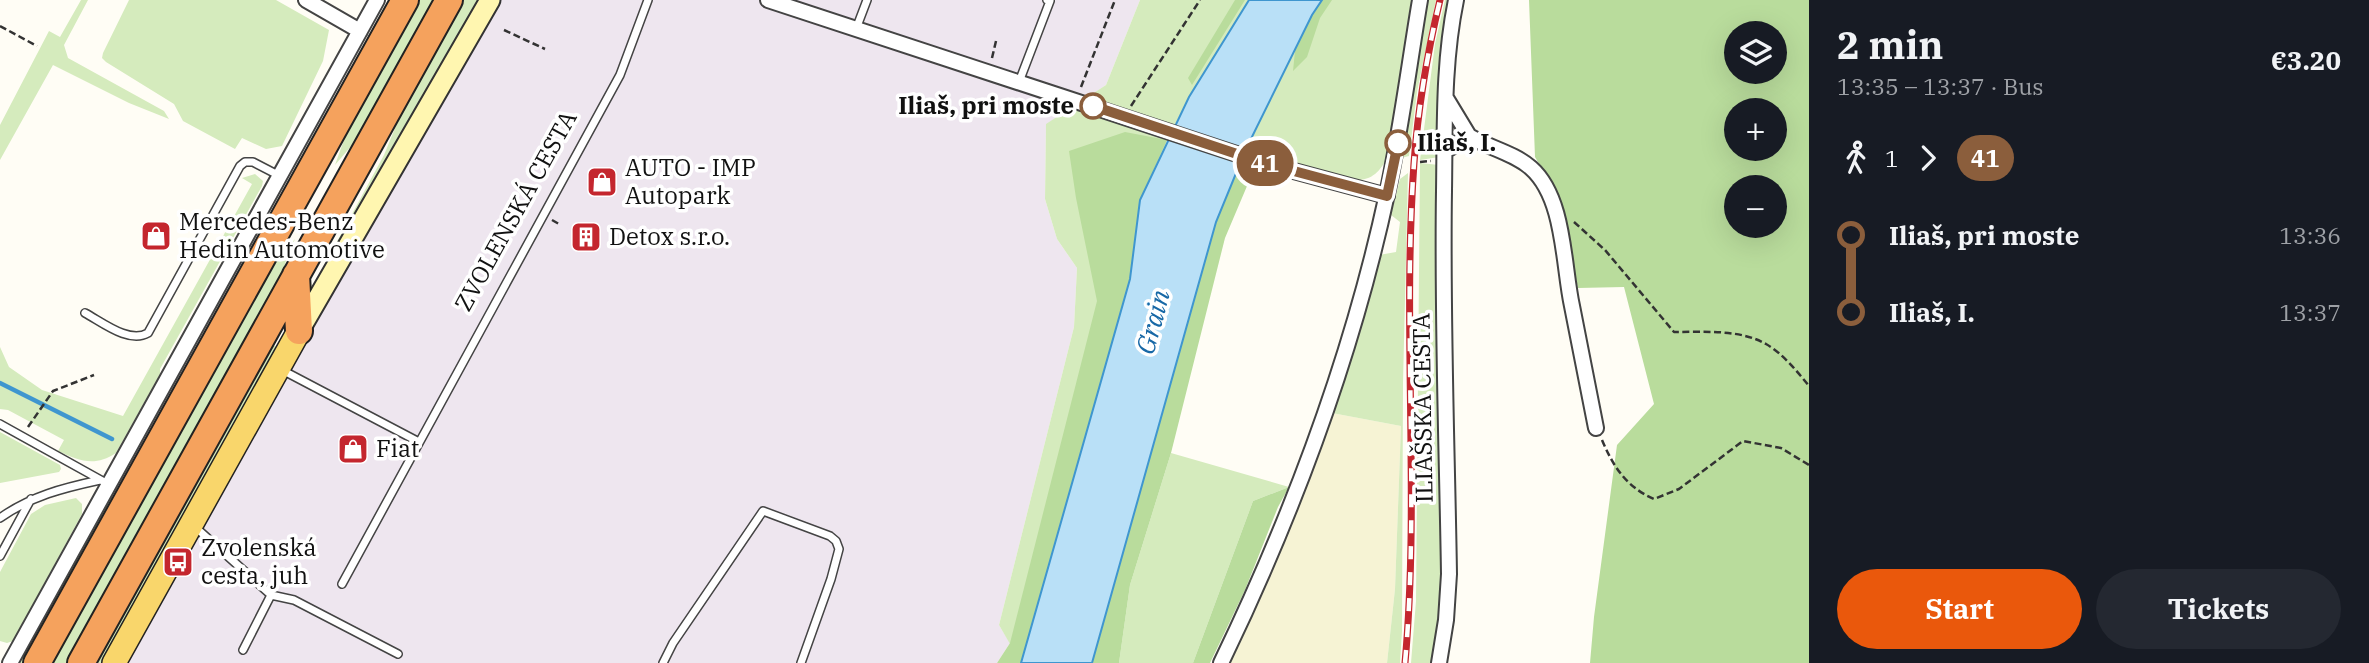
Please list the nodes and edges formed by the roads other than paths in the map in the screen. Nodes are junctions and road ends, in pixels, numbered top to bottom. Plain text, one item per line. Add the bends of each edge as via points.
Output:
1 (306, 0) edge
2 (377, 0) edge
3 (405, 0) edge
4 (449, 0) edge
5 (490, 0) edge
6 (648, 0) edge
7 (768, 0) edge
8 (867, 0) edge
9 (1048, 0) edge
10 (1420, 0) edge
11 (1455, 0) edge
12 (324, 4) edge
13 (856, 29) junction
14 (360, 31) junction
15 (1019, 82) junction
16 (1445, 97) junction
17 (1469, 136) junction
18 (1445, 150) junction
19 (280, 176) junction
20 (1387, 196) junction
21 (296, 275) junction
22 (85, 313) dead end
23 (299, 331) junction
24 (279, 368) junction
25 (0, 424) edge
26 (1596, 428) road end
27 (419, 442) junction
28 (104, 482) junction
29 (31, 498) junction
30 (8, 512) junction
31 (0, 518) edge
32 (191, 523) junction
33 (0, 525) edge
34 (0, 556) edge
35 (342, 584) dead end
36 (271, 595) junction
37 (243, 650) dead end
38 (398, 654) dead end
39 (10, 663) edge
40 (37, 663) edge
41 (81, 663) edge
42 (114, 663) edge
43 (663, 663) edge
44 (802, 663) edge
45 (1221, 663) edge
46 (1438, 663) edge

1 - 12 street
2 - 14 street
3 - 40 highway
4 - 21 highway
5 - 23 main road
6 - 27 lane, ZVOLENSKÁ CESTA via 620,75
7 - 13 street
8 - 13 lane
9 - 15 lane
10 - 20 street
11 - 16 street, ILIAŠSKA CESTA
12 - 14 street
13 - 15 street
14 - 19 street
15 - 20 street via 1264,163
16 - 17 street
16 - 18 street, ILIAŠSKA CESTA
17 - 18 street
17 - 26 street via 1532,169 1552,200
18 - 46 street, ILIAŠSKA CESTA via 1449,574
19 - 22 lane via 253,162 240,166 148,333 127,335
19 - 28 street
20 - 45 street via 1327,410 1256,590
21 - 23 highway
21 - 41 highway
23 - 24 main road
24 - 27 lane
24 - 32 main road
25 - 28 lane
27 - 35 lane, ZVOLENSKÁ CESTA
28 - 29 lane
28 - 39 street
29 - 30 lane
29 - 34 lane
30 - 31 lane
30 - 33 lane
32 - 36 lane
32 - 42 main road
36 - 37 lane
36 - 38 lane via 294,600
43 - 44 lane via 763,511 830,536 839,549

